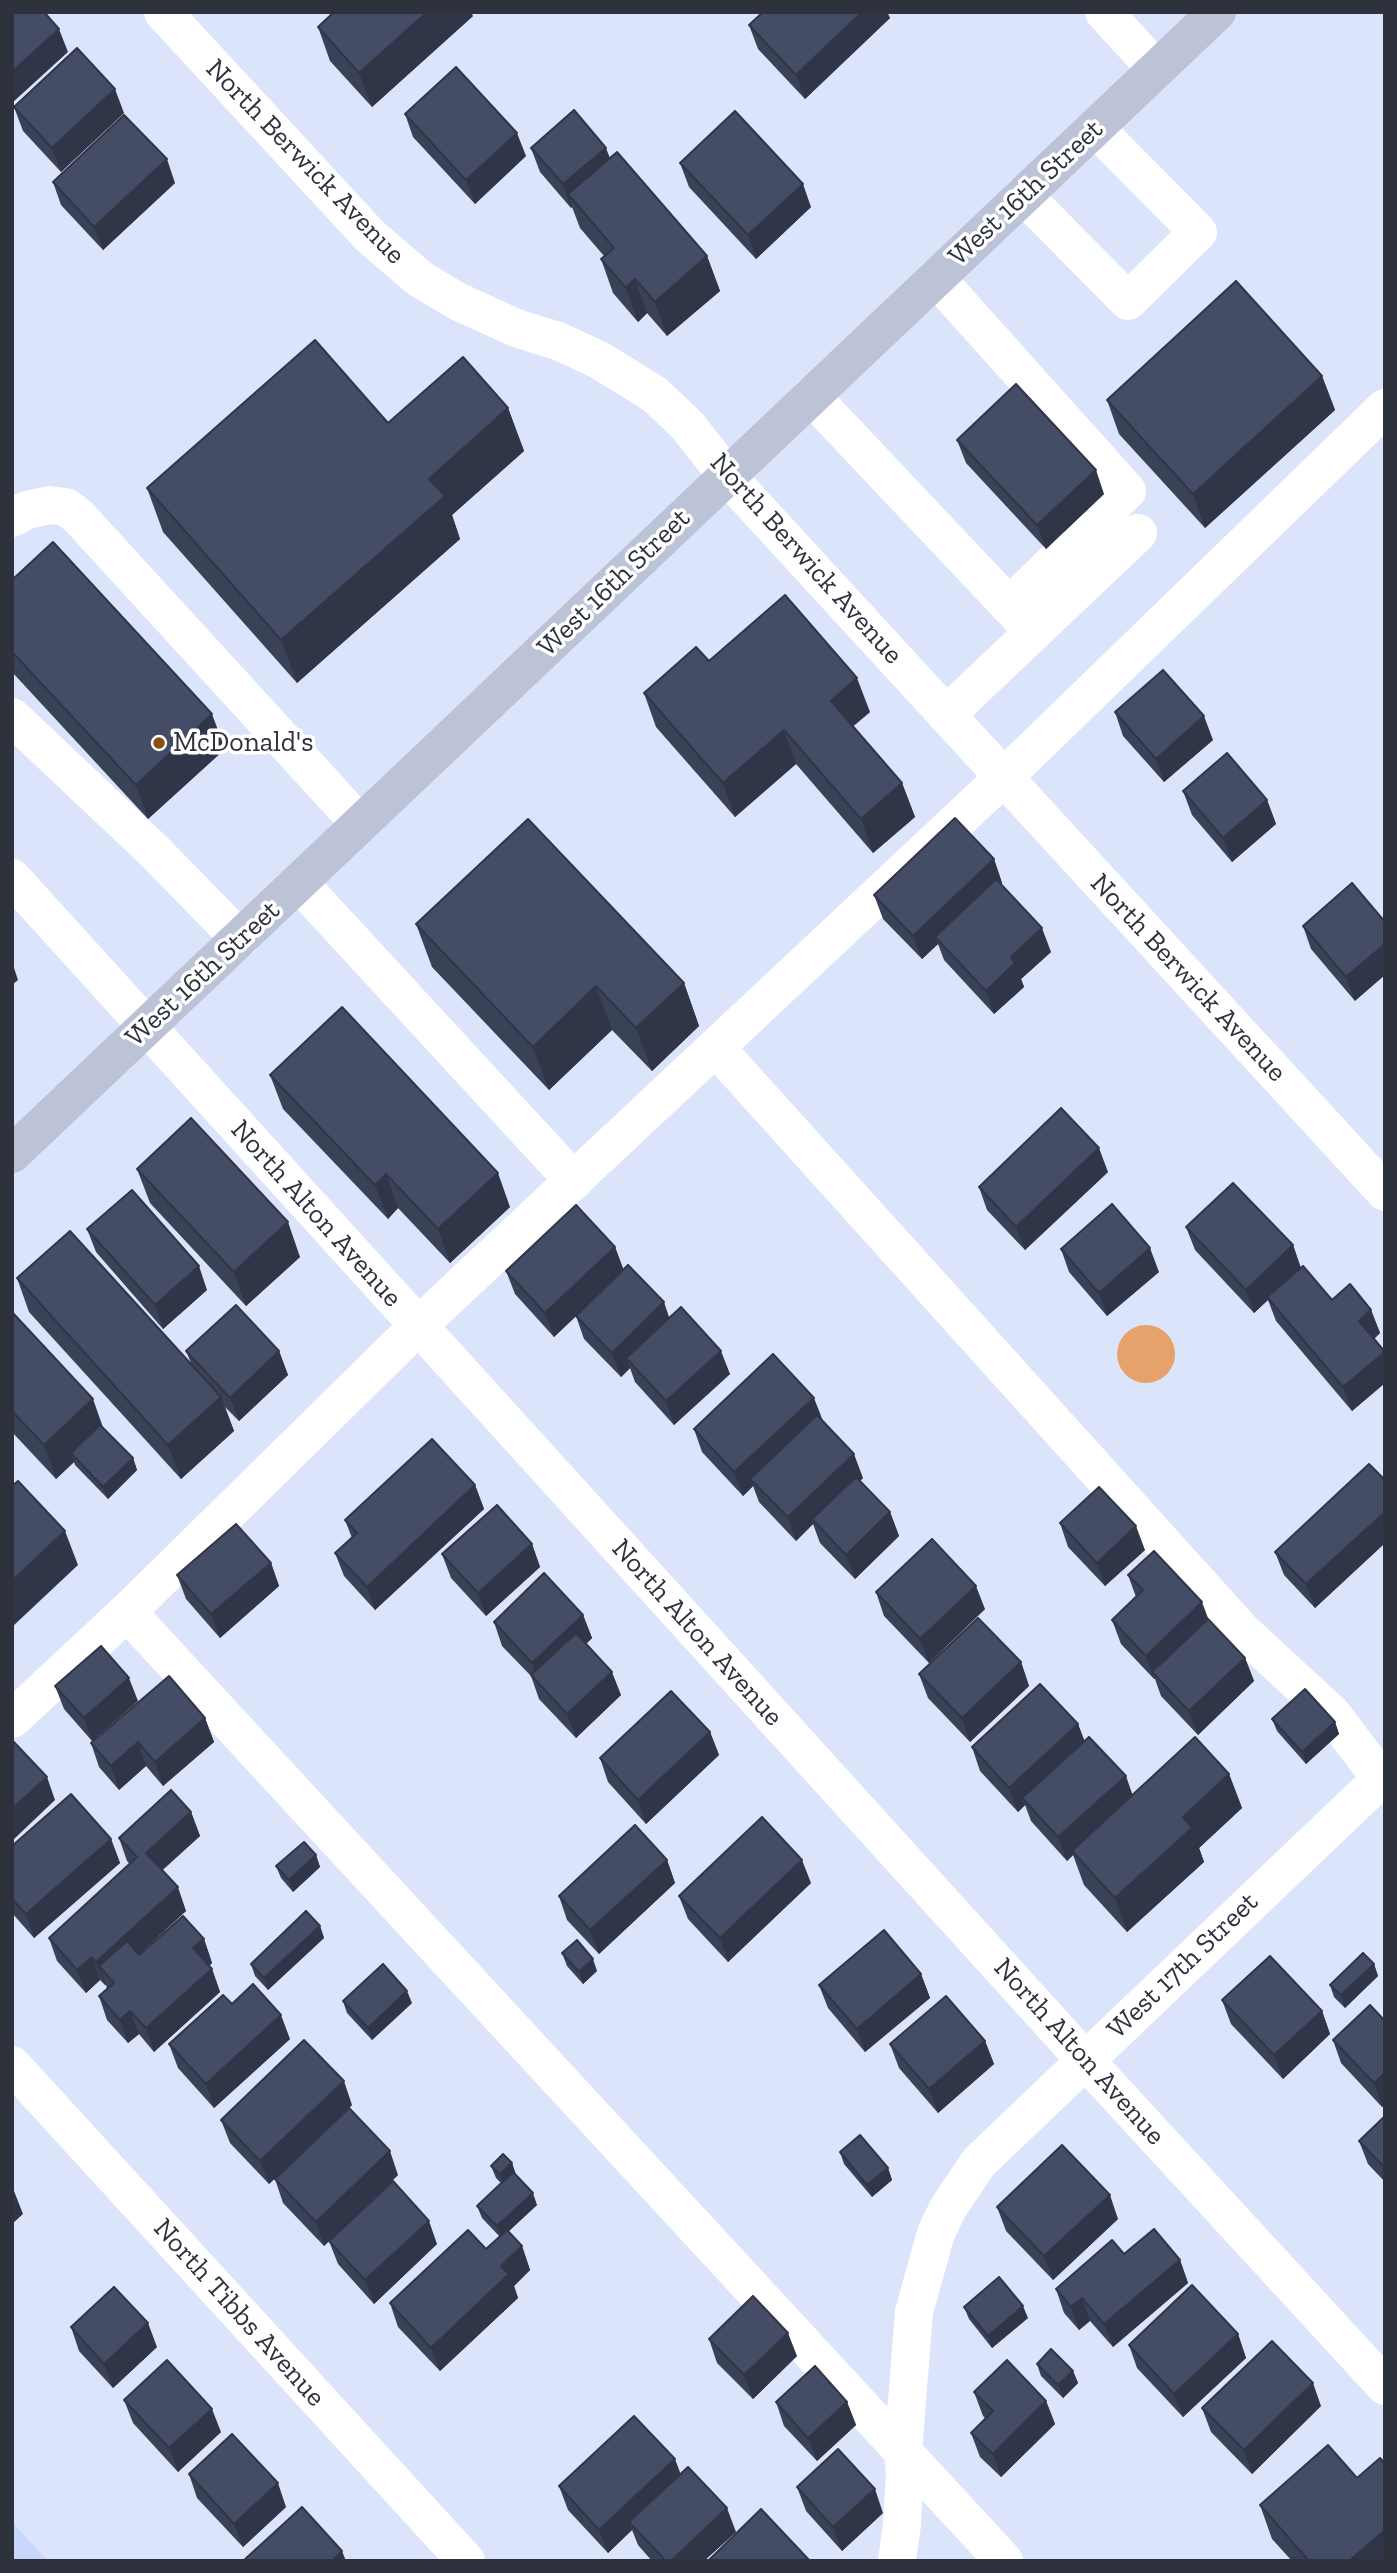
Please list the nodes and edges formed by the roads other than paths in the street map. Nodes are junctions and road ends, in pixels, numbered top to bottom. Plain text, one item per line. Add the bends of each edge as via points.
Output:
1 (163, 12) edge
2 (1104, 12) edge
3 (1217, 12) edge
4 (1156, 69) junction
5 (1095, 128) junction
6 (1023, 195) junction
7 (936, 278) junction
8 (811, 397) junction
9 (1385, 408) edge
10 (727, 476) junction
11 (12, 518) edge
12 (1138, 533) dead end
13 (1021, 619) junction
14 (946, 715) junction
15 (12, 717) edge
16 (1004, 777) junction
17 (360, 824) junction
18 (12, 878) edge
19 (299, 883) junction
20 (240, 939) junction
21 (146, 1027) junction
22 (716, 1048) junction
23 (12, 1154) edge
24 (574, 1181) junction
25 (1385, 1192) edge
26 (418, 1326) junction
27 (127, 1612) junction
28 (12, 1719) edge
29 (1383, 1780) edge
30 (1085, 2060) junction
31 (12, 2065) edge
32 (1385, 2386) edge
33 (903, 2451) junction
34 (466, 2561) edge
35 (897, 2561) edge
36 (1004, 2561) edge

1 - 10 street, North Berwick Avenue via 385,250 457,302 618,370 654,394 687,425
2 - 4 street
3 - 4 main road, West 16th Street
4 - 5 main road, West 16th Street
5 - 6 main road, West 16th Street
5 - 6 street via 1198,232 1128,302
6 - 7 main road, West 16th Street
7 - 8 main road, West 16th Street
7 - 13 street via 1128,491
8 - 10 main road, West 16th Street
8 - 13 street
9 - 16 street
10 - 14 street, North Berwick Avenue
10 - 17 main road, West 16th Street
11 - 17 street via 49,505 66,507 78,516
12 - 13 street
13 - 14 street
14 - 16 street, North Berwick Avenue
15 - 20 street
16 - 22 street
16 - 25 street, North Berwick Avenue
17 - 19 main road, West 16th Street
18 - 21 street, North Alton Avenue
19 - 20 main road, West 16th Street
19 - 24 street
20 - 21 main road, West 16th Street
21 - 23 main road, West 16th Street
21 - 26 street, North Alton Avenue
22 - 24 street
22 - 29 street via 1242,1631 1332,1714
24 - 26 street
26 - 27 street
26 - 30 street, North Alton Avenue
27 - 28 street
27 - 33 street
29 - 30 street, West 17th Street
30 - 32 street, North Alton Avenue
30 - 33 street, West 17th Street via 979,2162 936,2232 914,2312
31 - 34 street, North Tibbs Avenue
33 - 35 street, West 17th Street
33 - 36 street

